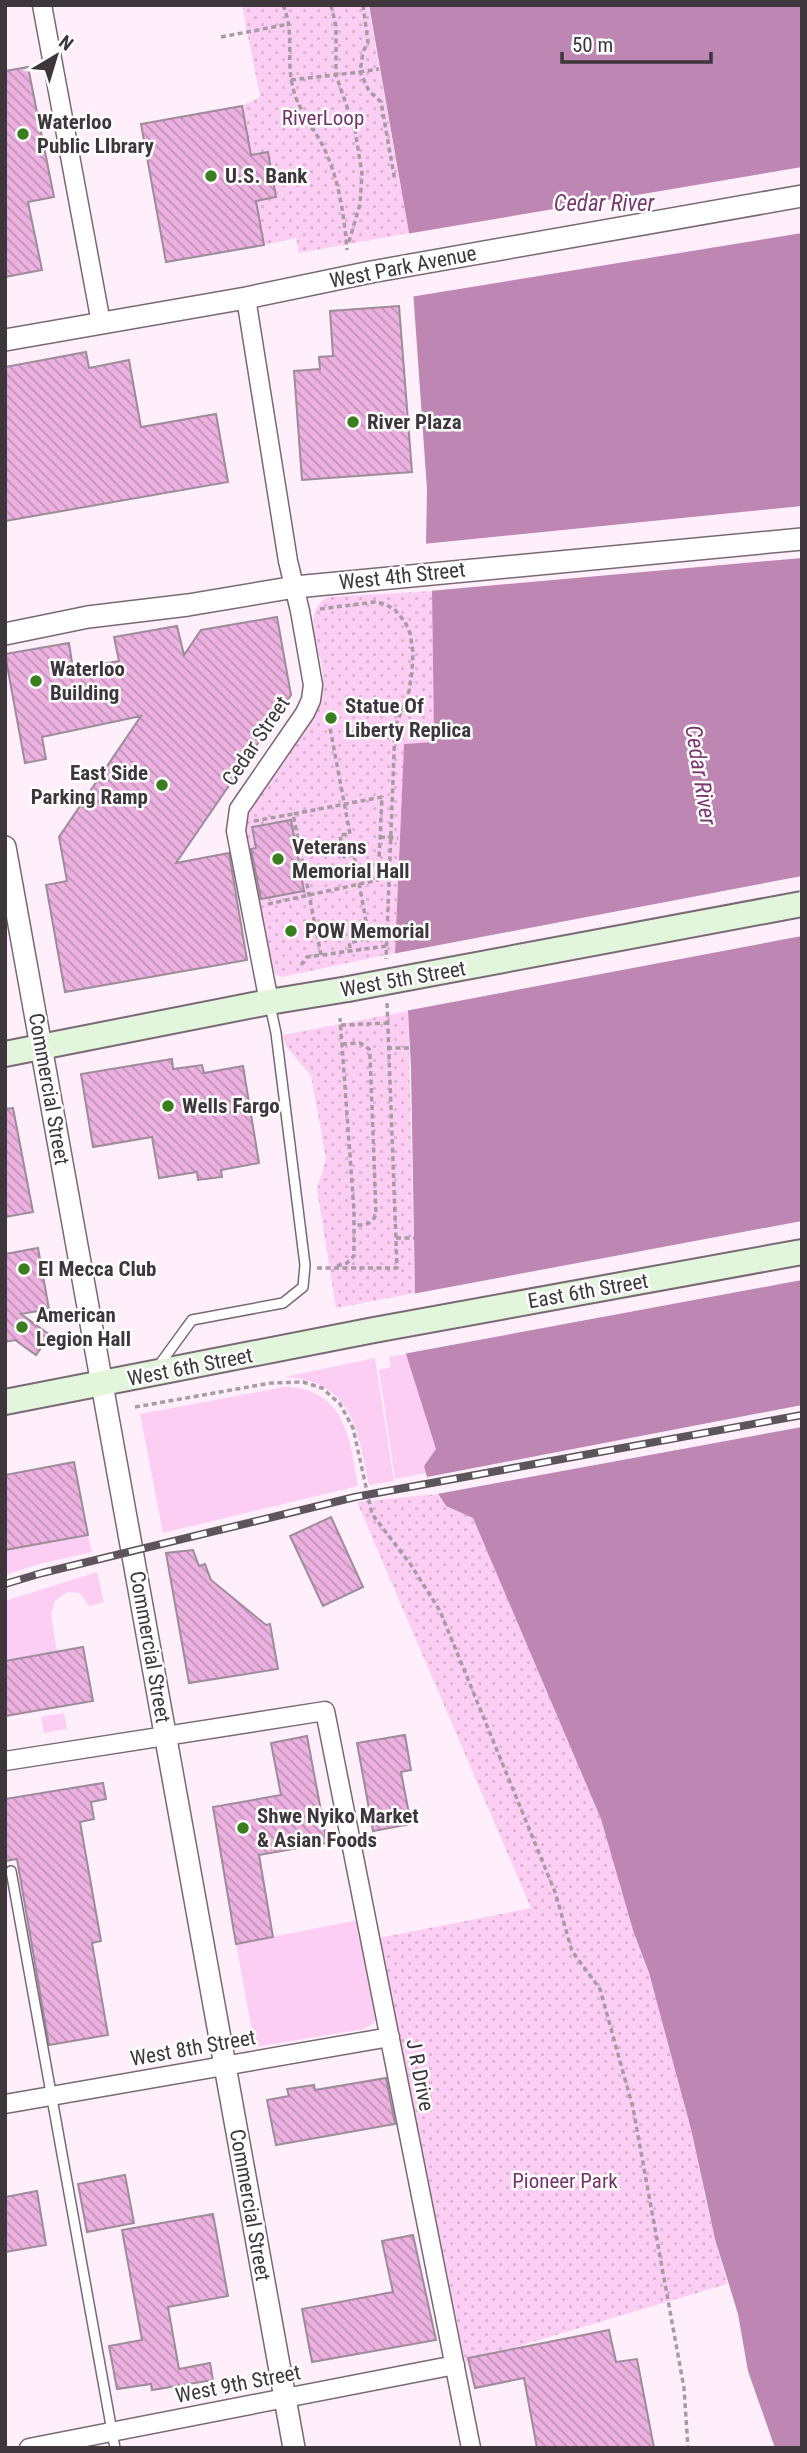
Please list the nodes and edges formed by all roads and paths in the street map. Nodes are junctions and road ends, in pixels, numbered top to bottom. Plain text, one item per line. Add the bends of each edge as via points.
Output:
1 (42, 5) edge
2 (283, 5) edge
3 (331, 5) edge
4 (363, 5) edge
5 (289, 24) junction
6 (221, 37) dead end
7 (379, 69) dead end
8 (360, 72) junction
9 (336, 75) junction
10 (291, 80) junction
11 (395, 181) dead end
12 (802, 196) edge
13 (246, 298) junction
14 (101, 323) junction
15 (5, 340) edge
16 (802, 538) edge
17 (295, 587) junction
18 (320, 609) dead end
19 (5, 634) edge
20 (327, 709) dead end
21 (344, 804) junction
22 (293, 814) junction
23 (250, 821) dead end
24 (380, 837) junction
25 (391, 838) junction
26 (398, 838) dead end
27 (5, 847) edge
28 (359, 884) junction
29 (310, 895) junction
30 (802, 904) edge
31 (263, 905) dead end
32 (386, 946) junction
33 (351, 951) junction
34 (321, 955) junction
35 (301, 965) dead end
36 (386, 972) dead end
37 (387, 997) dead end
38 (269, 1002) junction
39 (340, 1018) dead end
40 (387, 1023) junction
41 (341, 1025) junction
42 (342, 1044) junction
43 (41, 1048) junction
44 (387, 1048) junction
45 (410, 1048) dead end
46 (5, 1054) edge
47 (354, 1225) junction
48 (396, 1238) junction
49 (414, 1238) dead end
50 (802, 1252) edge
51 (332, 1268) junction
52 (304, 1269) junction
53 (374, 1330) joint
54 (152, 1375) junction
55 (102, 1384) junction
56 (5, 1402) edge
57 (135, 1407) dead end
58 (166, 1736) junction
59 (5, 1761) edge
60 (11, 1871) dead end
61 (390, 2037) junction
62 (225, 2066) junction
63 (51, 2096) junction
64 (5, 2104) edge
65 (455, 2365) junction
66 (285, 2398) junction
67 (114, 2440) edge
68 (29, 2448) edge
69 (294, 2448) edge
70 (471, 2448) edge
71 (688, 2448) edge

1 - 14 street
2 - 5 path
3 - 9 path
4 - 8 path via 368,41
5 - 6 path
5 - 10 path
7 - 8 path
8 - 9 path
8 - 11 path via 369,91 381,102
9 - 10 path
9 - 10 path via 355,130 362,174 346,250 345,218 331,166
12 - 13 street, West Park Avenue
13 - 14 street, West Park Avenue
13 - 17 street, Cedar Street
14 - 15 street, West Park Avenue
16 - 17 street, West 4th Street
17 - 19 street, West 4th Street via 88,617
17 - 38 street, Cedar Street via 313,685 311,701 239,809 236,831
18 - 25 path via 385,604 395,610 410,633 412,672 396,728
20 - 21 path
21 - 22 path
21 - 24 path via 382,797
21 - 28 path via 350,834 340,835 344,857 354,855
22 - 23 path
22 - 29 path
24 - 25 path
24 - 28 path via 378,880
25 - 26 path
25 - 32 path
27 - 43 street, Commercial Street
28 - 29 path
28 - 33 path via 369,938 349,943
29 - 31 path
29 - 34 path
30 - 38 main road, West 5th Street, bridge
32 - 33 path
32 - 36 path
33 - 34 path
34 - 35 path via 307,957
37 - 40 path
38 - 43 main road, West 5th Street
38 - 52 lane
39 - 41 path
40 - 41 path
40 - 44 path
41 - 42 path
42 - 47 path
42 - 47 path via 360,1043 370,1055 376,1213 370,1224
43 - 46 main road, West 5th Street
43 - 55 street, Commercial Street
44 - 45 path
44 - 48 path
47 - 51 path via 354,1256
48 - 49 path
48 - 51 path via 397,1268
50 - 53 main road, East 6th Street
51 - 52 path
52 - 54 lane via 303,1287 283,1303 192,1320
53 - 54 main road, West 6th Street
54 - 55 main road, West 6th Street
55 - 56 main road, West 6th Street
55 - 58 street, Commercial Street
57 - 71 path via 303,1381 322,1388 340,1404 353,1428 372,1514 440,1611 555,1892 572,1951 600,1989 633,2108 684,2388
58 - 59 street
58 - 61 street, J R Drive via 325,1711
58 - 62 street, Commercial Street
60 - 63 lane
61 - 62 street, West 8th Street
61 - 65 street, J R Drive
62 - 63 street, West 8th Street
62 - 66 street, Commercial Street
63 - 64 street, West 8th Street
63 - 67 lane
65 - 66 street, West 9th Street
65 - 70 street, J R Drive
66 - 67 street, West 9th Street
66 - 69 street, Commercial Street
67 - 68 street, West 9th Street

